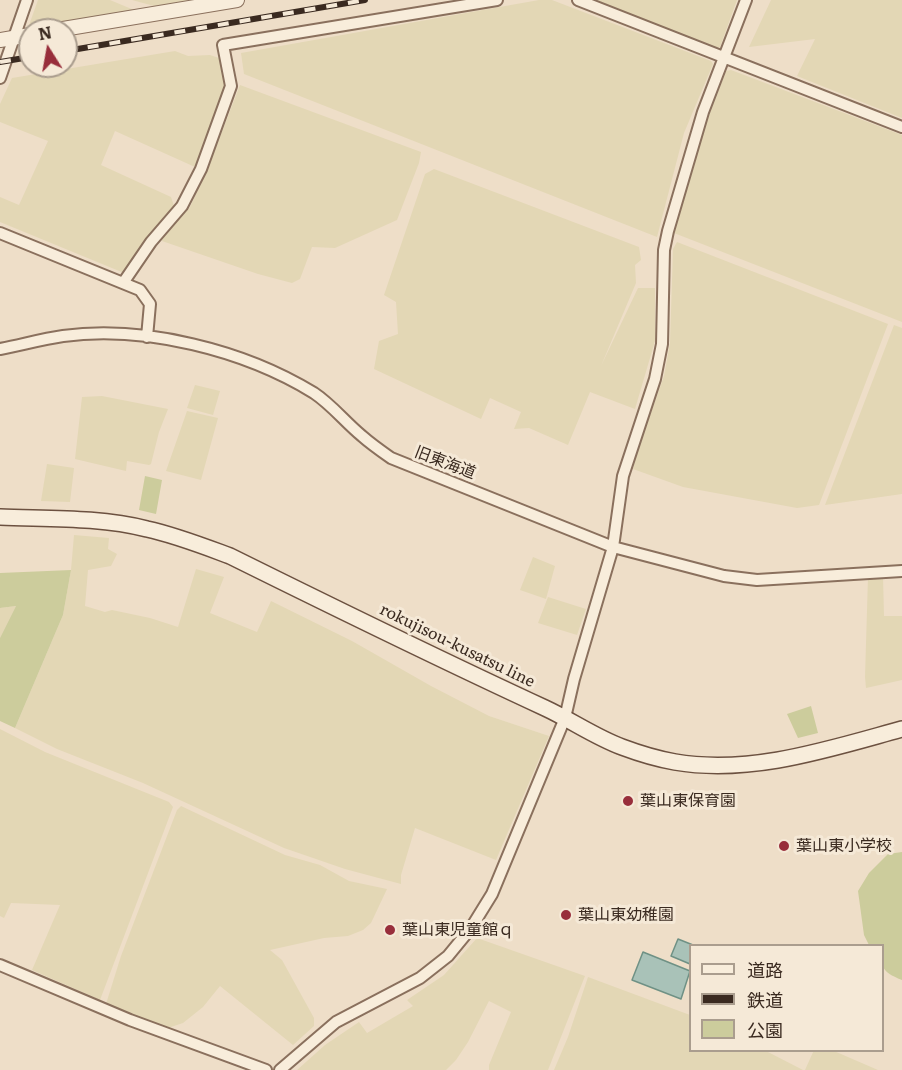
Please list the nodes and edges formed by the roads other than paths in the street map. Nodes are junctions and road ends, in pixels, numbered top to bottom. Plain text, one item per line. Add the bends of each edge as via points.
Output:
1 (27, 0) edge
2 (237, 0) edge
3 (497, 0) edge
4 (578, 0) edge
5 (746, 0) edge
6 (78, 26) edge
7 (7, 38) edge
8 (724, 58) junction
9 (0, 78) edge
10 (902, 127) edge
11 (0, 233) edge
12 (123, 282) junction
13 (147, 337) junction
14 (0, 349) edge
15 (0, 517) edge
16 (613, 547) junction
17 (902, 571) edge
18 (565, 718) junction
19 (902, 729) edge
20 (0, 965) edge
21 (266, 1070) edge
22 (280, 1070) edge

1 - 7 street
2 - 6 street
3 - 12 street via 224,45 231,86 201,169 182,206
4 - 8 street
5 - 8 street
7 - 9 street via 8,60
8 - 10 street
8 - 16 street via 699,123 668,231 662,344 623,476
11 - 12 street
12 - 13 street via 141,290 150,304
13 - 14 street, 旧東海道 via 63,336
13 - 16 street, 旧東海道 via 192,344 285,377 316,394 391,458
15 - 18 main road, rokujisou-kusatsu line via 108,522 146,528 191,542 230,556
16 - 17 street, 旧東海道 via 724,576 757,580
16 - 18 street
18 - 19 main road, rokujisou-kusatsu line via 622,747 675,762 715,765 769,762
18 - 22 street via 492,894 469,931 448,956 420,978 336,1022
20 - 21 street via 129,1020

